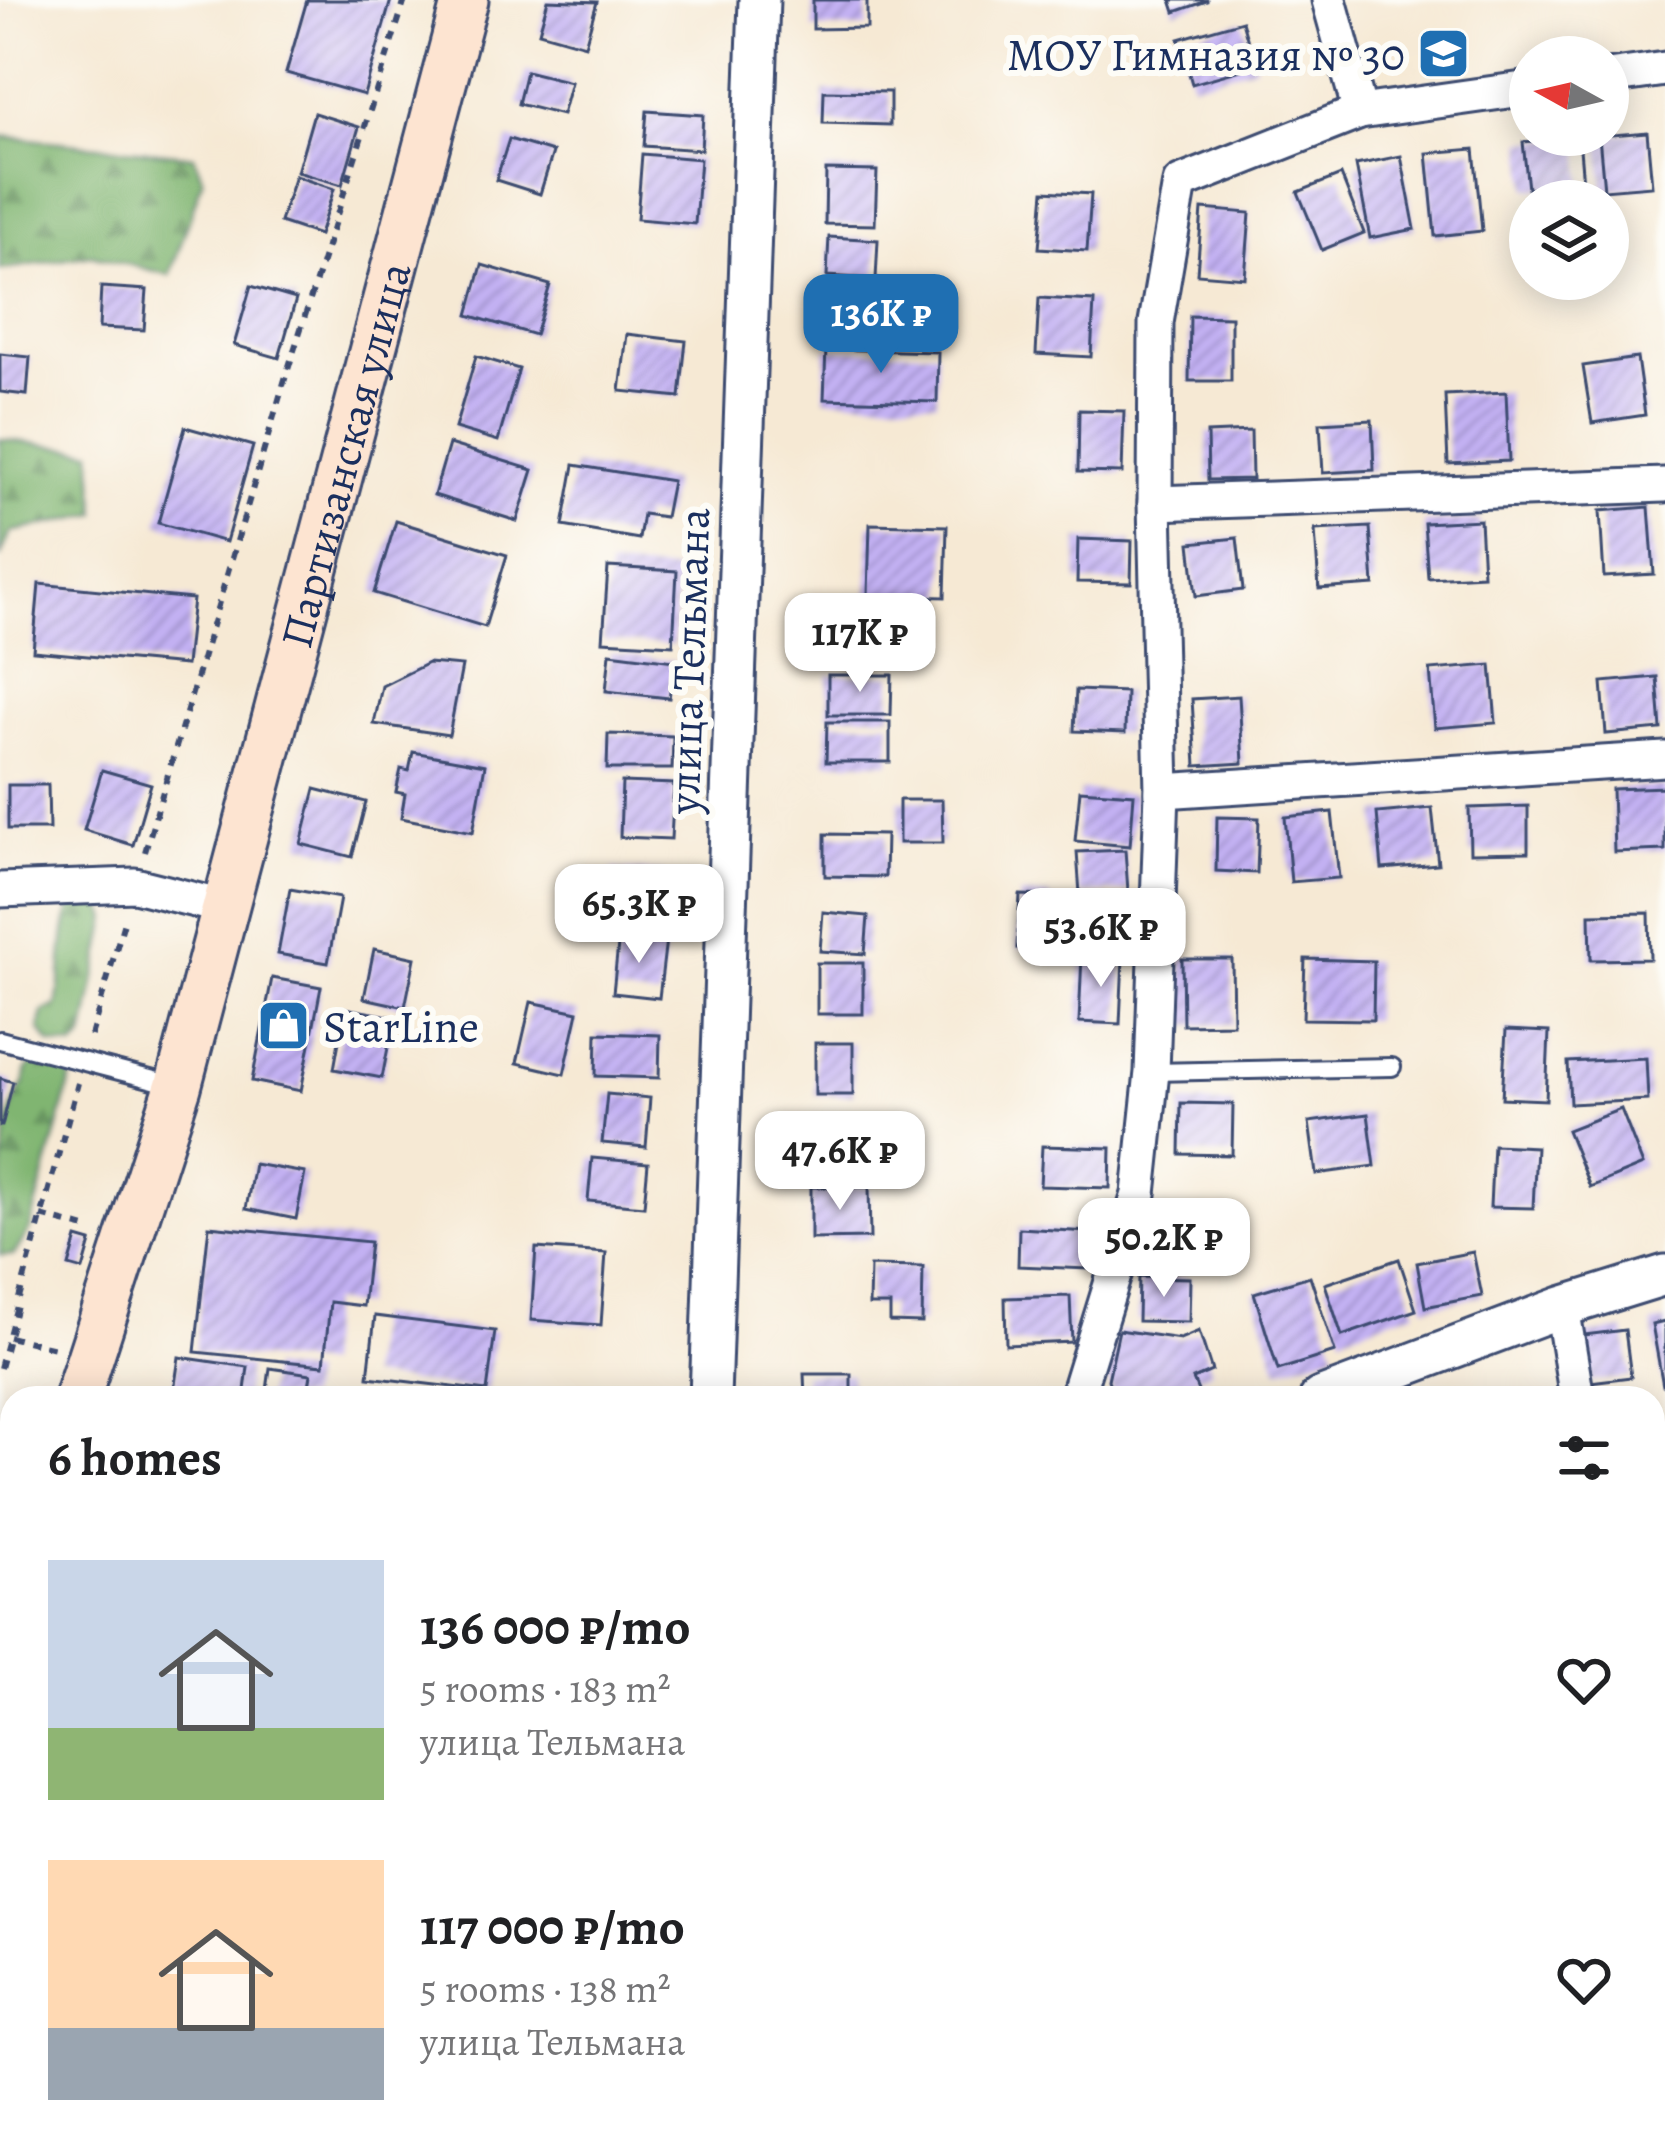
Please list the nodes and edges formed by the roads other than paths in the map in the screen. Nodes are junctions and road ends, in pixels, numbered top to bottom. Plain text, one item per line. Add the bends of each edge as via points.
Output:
1 (465, 0) edge
2 (759, 0) edge
3 (1329, 0) edge
4 (1665, 69) edge
5 (1629, 74) edge
6 (1509, 91) edge
7 (1360, 112) junction
8 (1665, 485) edge
9 (1155, 503) junction
10 (1665, 759) edge
11 (1162, 791) junction
12 (0, 890) edge
13 (227, 908) junction
14 (0, 1040) edge
15 (1392, 1067) dead end
16 (1152, 1072) junction
17 (178, 1087) junction
18 (1665, 1275) edge
19 (1562, 1307) junction
20 (81, 1386) edge
21 (710, 1386) edge
22 (1080, 1386) edge
23 (1352, 1386) edge
24 (1575, 1386) edge

1 - 13 main road, Партизанская улица
2 - 21 street, улица Тельмана
3 - 7 street
4 - 5 street
6 - 7 street
7 - 9 street via 1180,183 1156,323
8 - 9 street
9 - 11 street
10 - 11 street
11 - 16 street
12 - 13 street via 135,885
13 - 17 main road, Партизанская улица
14 - 17 lane
15 - 16 lane
16 - 22 street via 1139,1194
17 - 20 main road, Партизанская улица
18 - 19 street
19 - 23 street
19 - 24 street

